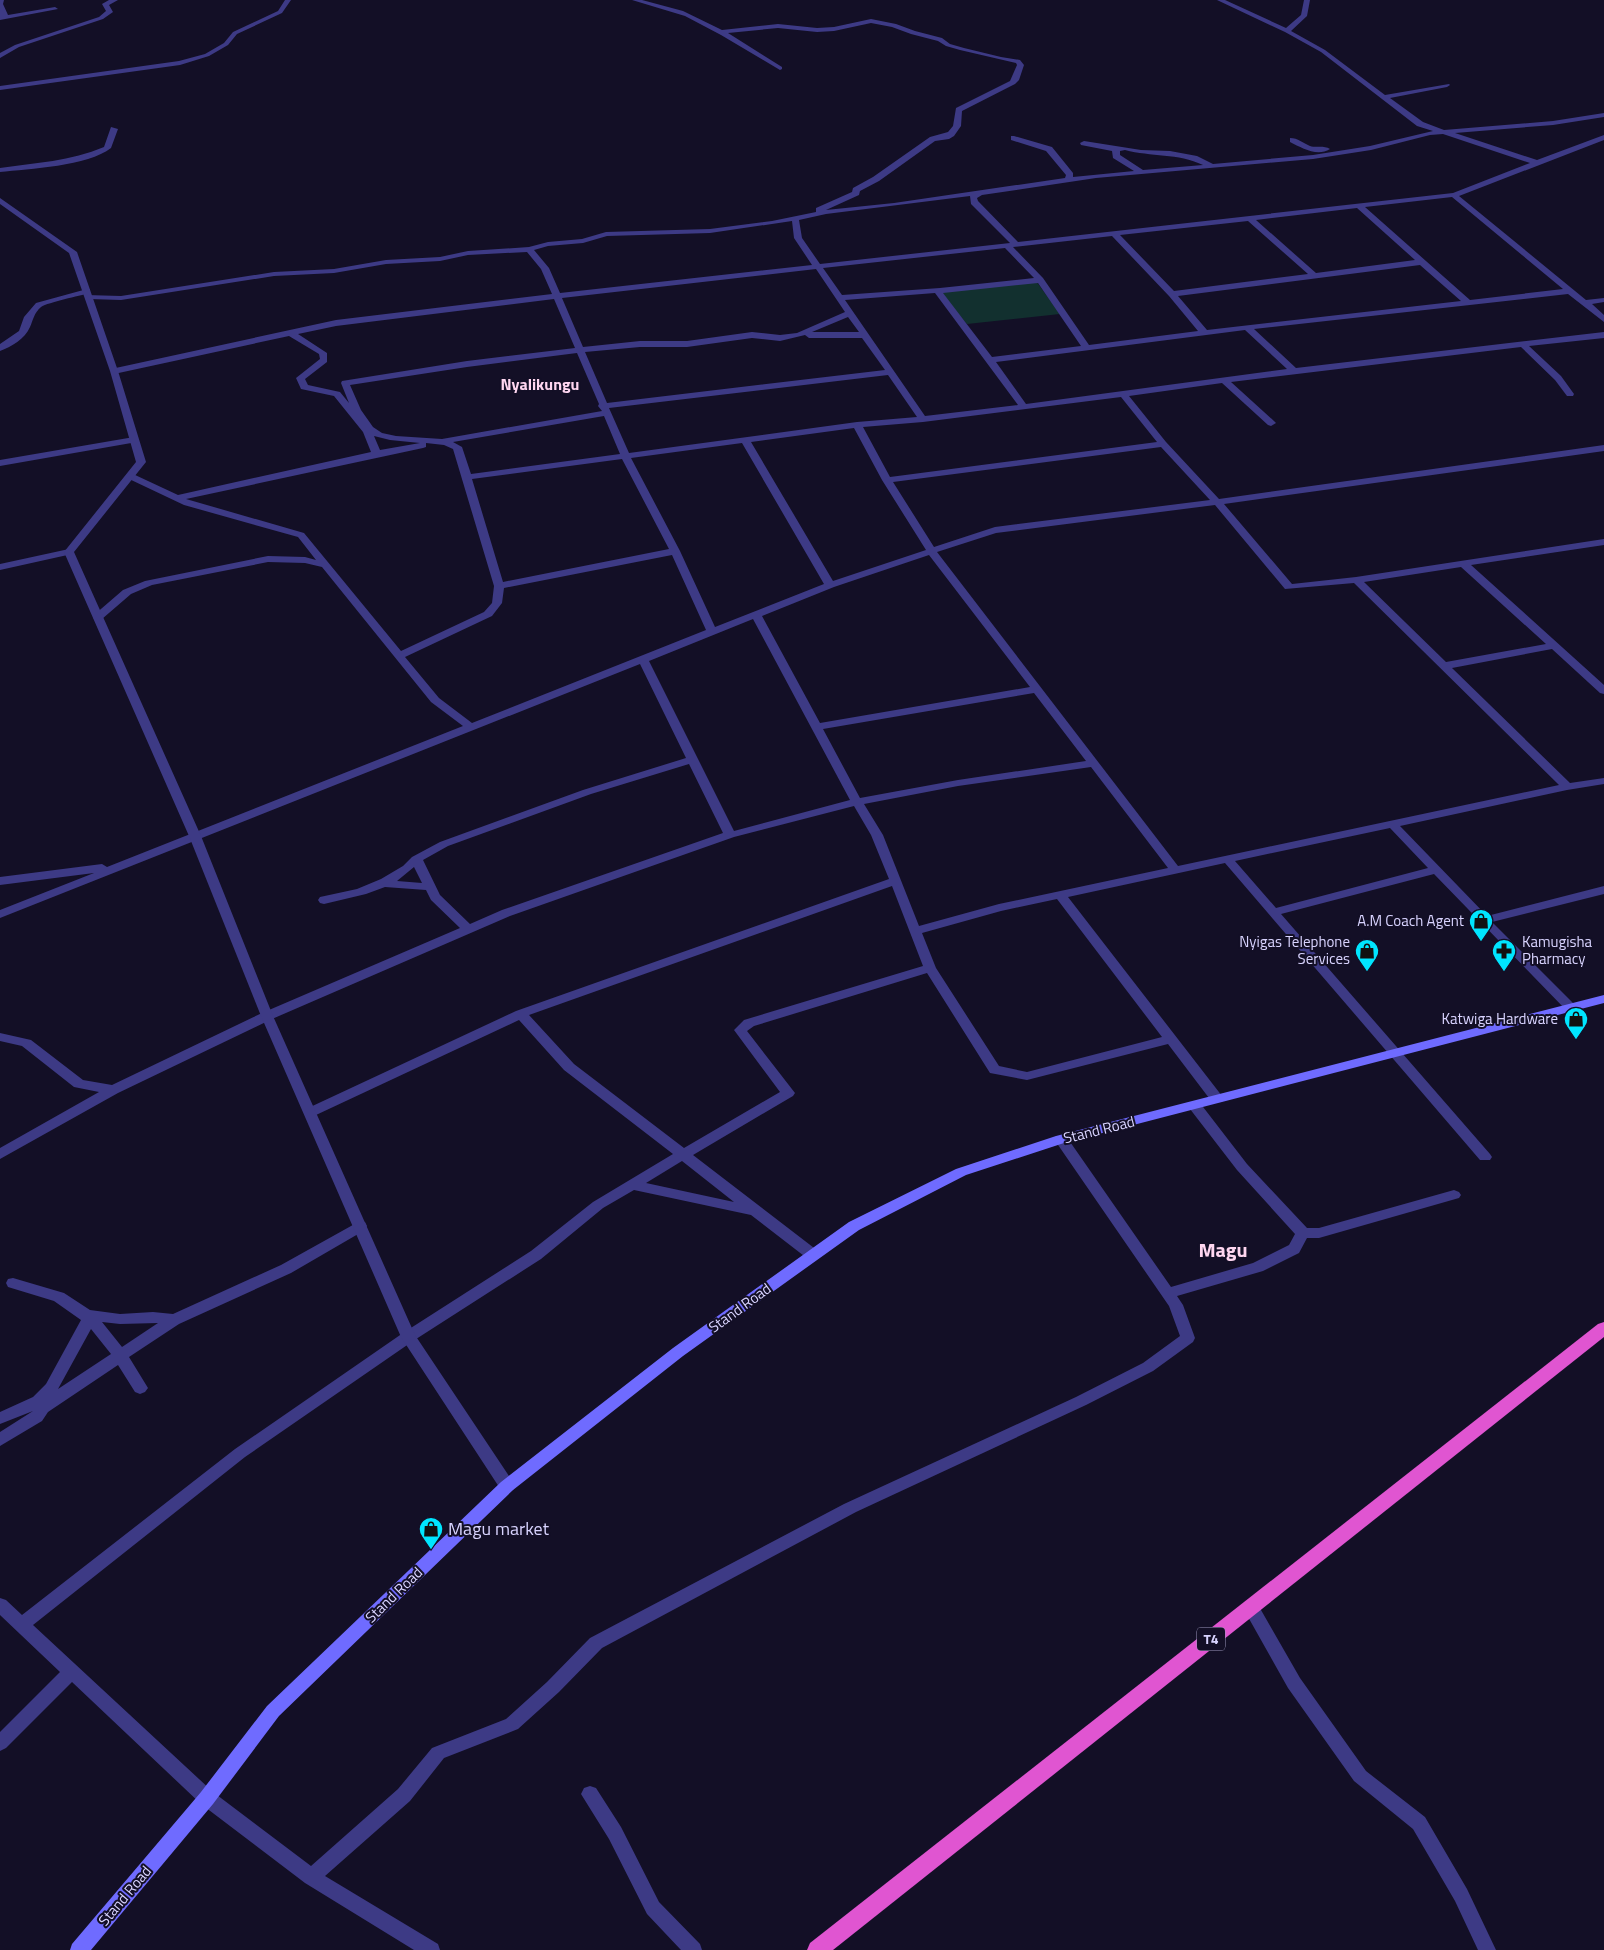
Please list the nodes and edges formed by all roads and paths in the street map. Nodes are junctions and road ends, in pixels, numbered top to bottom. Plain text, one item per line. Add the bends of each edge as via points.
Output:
1 (1, 0) edge
2 (115, 0) edge
3 (288, 0) edge
4 (635, 0) edge
5 (1220, 0) edge
6 (1307, 0) edge
7 (55, 9) dead end
8 (0, 17) edge
9 (1287, 31) junction
10 (722, 32) junction
11 (0, 56) edge
12 (780, 68) dead end
13 (1446, 85) dead end
14 (0, 88) edge
15 (1384, 97) junction
16 (1604, 115) edge
17 (114, 129) dead end
18 (1444, 132) junction
19 (1604, 137) edge
20 (1014, 138) dead end
21 (1293, 140) dead end
22 (1084, 143) dead end
23 (1116, 149) junction
24 (1356, 150) junction
25 (1538, 163) junction
26 (1210, 166) junction
27 (0, 170) edge
28 (1141, 172) junction
29 (1068, 180) junction
30 (856, 192) junction
31 (979, 193) junction
32 (1454, 195) junction
33 (953, 197) junction
34 (0, 200) edge
35 (974, 202) junction
36 (880, 206) junction
37 (1359, 206) junction
38 (805, 216) junction
39 (795, 217) junction
40 (1251, 219) junction
41 (1114, 234) junction
42 (1013, 245) junction
43 (529, 249) junction
44 (1422, 262) junction
45 (817, 266) junction
46 (1314, 274) junction
47 (1040, 280) junction
48 (938, 291) junction
49 (1569, 291) junction
50 (88, 294) junction
51 (1172, 294) junction
52 (557, 296) junction
53 (840, 298) junction
54 (1604, 300) edge
55 (1468, 302) junction
56 (1585, 303) junction
57 (850, 313) junction
58 (1604, 319) edge
59 (1247, 327) junction
60 (1204, 332) junction
61 (292, 333) junction
62 (799, 335) junction
63 (864, 335) junction
64 (1604, 335) edge
65 (1522, 344) junction
66 (0, 348) edge
67 (1087, 348) junction
68 (580, 350) junction
69 (990, 360) junction
70 (114, 371) junction
71 (1294, 371) junction
72 (889, 372) junction
73 (1225, 381) junction
74 (1123, 394) junction
75 (1570, 394) dead end
76 (1024, 407) junction
77 (604, 410) junction
78 (923, 419) junction
79 (1270, 423) dead end
80 (857, 425) junction
81 (134, 440) junction
82 (745, 440) junction
83 (446, 441) junction
84 (1163, 444) junction
85 (1604, 448) edge
86 (376, 453) junction
87 (0, 454) edge
88 (625, 455) junction
89 (11, 460) junction
90 (0, 463) edge
91 (130, 476) junction
92 (467, 477) junction
93 (887, 480) junction
94 (178, 498) junction
95 (1217, 502) junction
96 (1604, 542) edge
97 (69, 552) junction
98 (675, 552) junction
99 (932, 552) junction
100 (1463, 563) junction
101 (326, 565) junction
102 (0, 567) edge
103 (1356, 580) junction
104 (830, 585) junction
105 (499, 586) junction
106 (756, 615) junction
107 (98, 617) junction
108 (712, 632) junction
109 (1554, 646) junction
110 (400, 655) junction
111 (643, 660) junction
112 (1444, 666) junction
113 (1036, 689) junction
114 (1604, 691) edge
115 (471, 727) junction
116 (816, 728) junction
117 (692, 760) junction
118 (1094, 762) junction
119 (1604, 781) edge
120 (1567, 787) junction
121 (857, 802) junction
122 (1393, 825) junction
123 (730, 835) junction
124 (195, 836) junction
125 (416, 859) junction
126 (1228, 860) junction
127 (120, 866) junction
128 (1436, 870) junction
129 (1176, 871) junction
130 (0, 881) edge
131 (896, 881) junction
132 (381, 883) junction
133 (431, 887) junction
134 (1604, 890) edge
135 (1060, 895) junction
136 (324, 900) dead end
137 (1273, 912) junction
138 (0, 914) edge
139 (1484, 920) junction
140 (469, 930) junction
141 (915, 931) junction
142 (930, 968) junction
143 (1604, 999) edge
144 (1570, 1007) junction
145 (521, 1014) junction
146 (267, 1016) junction
147 (0, 1037) edge
148 (1170, 1039) junction
149 (1395, 1052) junction
150 (113, 1090) junction
151 (1217, 1099) junction
152 (1195, 1106) junction
153 (311, 1112) junction
154 (1061, 1139) junction
155 (0, 1154) edge
156 (683, 1156) junction
157 (1484, 1158) dead end
158 (631, 1185) junction
159 (1454, 1195) dead end
160 (754, 1210) junction
161 (360, 1226) junction
162 (1303, 1233) junction
163 (813, 1255) junction
164 (13, 1282) dead end
165 (1168, 1294) junction
166 (86, 1317) junction
167 (174, 1320) junction
168 (1604, 1328) edge
169 (408, 1337) junction
170 (120, 1355) junction
171 (140, 1388) dead end
172 (0, 1418) edge
173 (0, 1440) edge
174 (507, 1486) junction
175 (0, 1604) edge
176 (1251, 1608) junction
177 (22, 1624) junction
178 (72, 1671) junction
179 (0, 1743) edge
180 (590, 1794) dead end
181 (207, 1798) junction
182 (311, 1877) junction
183 (79, 1950) edge
184 (431, 1950) edge
185 (693, 1950) edge
186 (817, 1950) edge
187 (1487, 1950) edge

1 - 8 street via 5,14
2 - 11 street via 105,4 110,12 101,18 17,46
3 - 14 street via 280,12 235,33 226,44 206,56 162,66
4 - 10 street via 685,14
5 - 9 street
6 - 9 street via 1304,16
7 - 8 street
9 - 15 street via 1324,51
10 - 12 street
10 - 30 street via 778,26 817,30 871,21 940,39 962,50 1021,64 1016,79 1000,91 959,110 957,126 951,134 933,140
13 - 15 street
15 - 18 street via 1420,124
16 - 18 street
17 - 27 street via 107,148 92,155
18 - 24 street via 1411,136
18 - 25 street
19 - 25 street
20 - 29 street via 1049,149 1066,168 1070,175
21 - 24 street via 1310,148
22 - 23 street
23 - 26 street via 1170,153 1194,158
23 - 28 street via 1116,156
24 - 26 street
25 - 32 street
26 - 28 street
28 - 29 street
29 - 31 street
30 - 36 street via 863,200
30 - 38 street
31 - 33 street
31 - 35 street via 973,197
32 - 37 street
32 - 49 street
33 - 35 street
33 - 36 street
34 - 50 street via 73,252
35 - 42 street
36 - 38 street
37 - 40 street
37 - 44 street
38 - 39 street
39 - 43 street via 710,231 606,234
39 - 45 street via 798,238
40 - 41 street
40 - 46 street
41 - 42 street
41 - 51 street
42 - 45 street
42 - 47 street
43 - 50 street via 386,262 334,271 274,274 121,298
43 - 52 street via 545,268
44 - 46 street
44 - 55 street
45 - 52 street
45 - 53 street
46 - 51 street
47 - 48 street
47 - 67 street
48 - 53 street
48 - 69 street
49 - 55 street
49 - 56 street
50 - 66 street via 40,305 28,317 28,328 21,336
50 - 70 street
51 - 60 street
52 - 61 street via 336,323
52 - 68 street
53 - 57 street
54 - 56 street
55 - 59 street
56 - 58 street
57 - 62 street
57 - 63 street
59 - 60 street
59 - 71 street
60 - 67 street
61 - 70 street
61 - 86 street via 323,353 324,360 300,378 304,387 338,394 367,431
62 - 63 street
62 - 68 street
63 - 72 street
64 - 65 street
65 - 71 street
65 - 75 street
67 - 69 street
68 - 77 street
68 - 83 street via 345,383 352,400 375,433 400,439
69 - 76 street
70 - 81 street
71 - 73 street
72 - 77 street
72 - 78 street
73 - 74 street
73 - 79 street
74 - 76 street
74 - 84 street
76 - 78 street
77 - 83 street
77 - 88 street
78 - 80 street
80 - 82 street
80 - 93 street
81 - 89 street
81 - 91 street via 141,462
82 - 88 street
82 - 104 street
83 - 86 street
83 - 92 street via 458,447
84 - 93 street
84 - 95 street
85 - 95 street
86 - 94 street
87 - 89 street
88 - 92 street
88 - 98 street
89 - 90 street
91 - 94 street
91 - 97 street
92 - 105 street
93 - 99 street
94 - 101 street via 301,535
95 - 99 street via 995,530
95 - 103 street via 1288,587
96 - 100 street
97 - 102 street
97 - 107 street
98 - 105 street
98 - 108 street
99 - 104 street
99 - 113 street
100 - 103 street
100 - 109 street
101 - 107 street via 305,560 268,559 149,583 127,592
101 - 110 street
103 - 112 street
104 - 106 street
105 - 110 street via 497,603 488,614
106 - 108 street
106 - 116 street
107 - 124 street
108 - 111 street
109 - 112 street
109 - 114 street
110 - 115 street via 435,700
111 - 115 street
111 - 117 street
112 - 120 street
113 - 116 street
113 - 118 street
115 - 124 street
116 - 121 street
117 - 123 street
117 - 125 street via 587,792 444,844
118 - 121 street
118 - 129 street
119 - 120 street
120 - 122 street
121 - 123 street
121 - 131 street via 877,835
122 - 126 street
122 - 128 street
123 - 140 street
124 - 127 street
124 - 146 street
125 - 132 street via 405,872
125 - 133 street
126 - 129 street
126 - 137 street
127 - 130 street
127 - 138 street
128 - 137 street
128 - 139 street
129 - 135 street
131 - 141 street
131 - 145 street
132 - 133 street
132 - 136 street
133 - 140 street via 435,898
134 - 139 street
135 - 141 street
135 - 148 street
137 - 149 street
139 - 144 street
140 - 146 street
141 - 142 street
142 - 148 street via 994,1070 1027,1076
142 - 156 street via 749,1023 740,1030 788,1093
143 - 144 main road, Stand Road
144 - 149 main road, Stand Road
145 - 153 street
145 - 156 street via 569,1067
146 - 150 street
146 - 153 street
147 - 150 street via 26,1043 79,1084
148 - 151 street
149 - 151 main road, Stand Road
149 - 157 street
150 - 155 street
151 - 152 main road, Stand Road
152 - 154 main road, Stand Road
152 - 162 street via 1242,1167
153 - 161 street
154 - 163 main road, Stand Road via 961,1172 854,1226
154 - 165 street
156 - 158 street
156 - 160 street
158 - 160 street
158 - 169 street via 598,1205 536,1255
159 - 162 street via 1319,1233
160 - 163 street
161 - 167 street via 286,1269
161 - 169 street
162 - 165 street via 1294,1249 1258,1267
163 - 174 main road, Stand Road via 678,1352
164 - 166 street via 64,1300
165 - 182 street via 1176,1305 1188,1338 1148,1367 850,1508 596,1643 553,1688 512,1724 438,1753 404,1795
166 - 167 street
166 - 170 street
166 - 172 street via 51,1388 38,1401
167 - 170 street
168 - 176 highway, T4
169 - 174 street
169 - 177 street via 240,1454
170 - 171 street
170 - 173 street via 43,1408 37,1417
174 - 181 main road, Stand Road via 273,1711
175 - 177 street
176 - 186 highway, T4
176 - 187 street via 1294,1682 1360,1776 1419,1822
177 - 178 street
178 - 179 street
178 - 181 street
180 - 185 street via 615,1833 653,1908
181 - 182 street
181 - 183 main road, Stand Road
182 - 184 street

